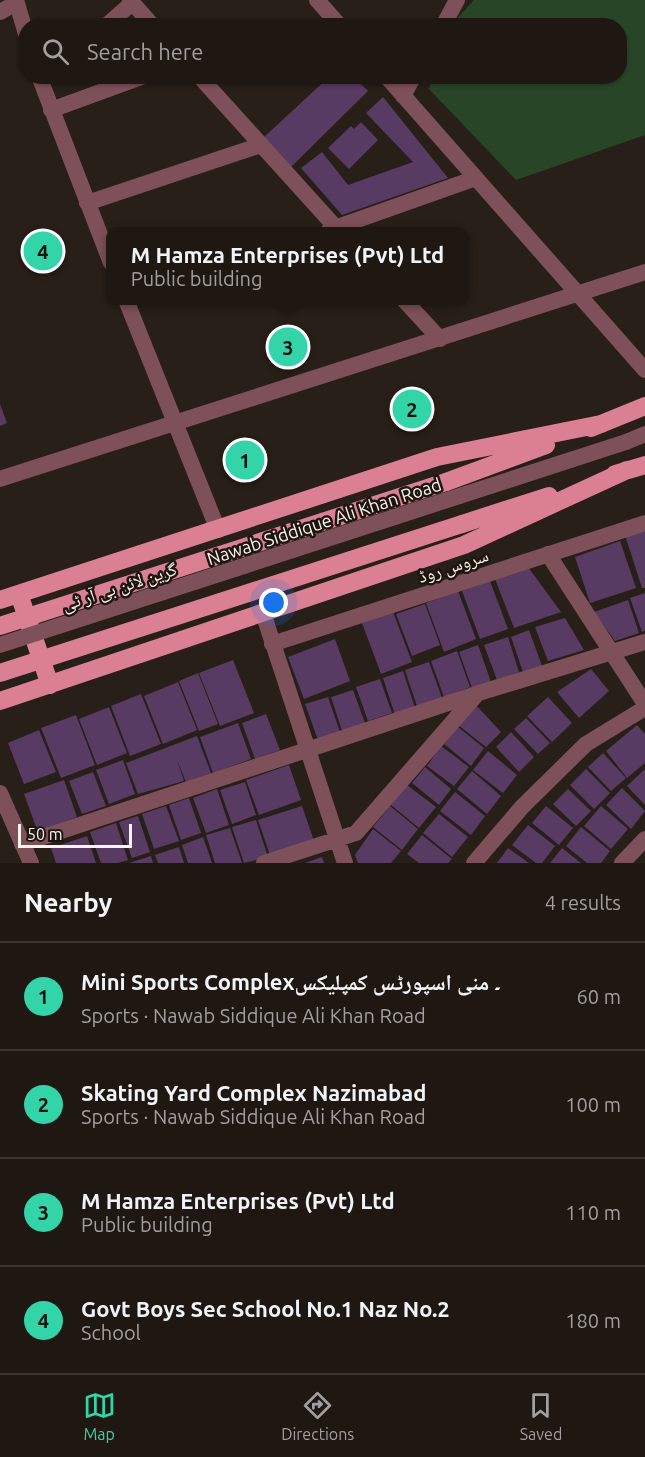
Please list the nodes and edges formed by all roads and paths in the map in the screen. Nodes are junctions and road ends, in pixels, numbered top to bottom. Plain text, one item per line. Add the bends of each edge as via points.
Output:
1 (317, 0) edge
2 (457, 0) edge
3 (16, 1) edge
4 (131, 2) edge
5 (0, 12) edge
6 (21, 18) edge
7 (114, 18) edge
8 (146, 18) edge
9 (333, 18) edge
10 (448, 18) edge
11 (44, 84) edge
12 (122, 84) edge
13 (206, 84) edge
14 (393, 84) edge
15 (410, 84) edge
16 (403, 96) junction
17 (51, 110) junction
18 (261, 145) junction
19 (476, 178) junction
20 (87, 203) junction
21 (331, 227) edge
22 (342, 227) edge
23 (106, 250) edge
24 (645, 272) edge
25 (578, 296) junction
26 (129, 305) edge
27 (409, 305) edge
28 (440, 339) junction
29 (645, 370) edge
30 (645, 405) edge
31 (176, 421) junction
32 (601, 424) junction
33 (645, 436) edge
34 (645, 465) edge
35 (627, 470) junction
36 (0, 479) edge
37 (645, 523) edge
38 (218, 530) junction
39 (548, 555) junction
40 (19, 594) junction
41 (0, 600) edge
42 (263, 613) junction
43 (0, 626) edge
44 (645, 642) edge
45 (272, 644) junction
46 (0, 645) edge
47 (610, 651) junction
48 (0, 673) edge
49 (50, 685) junction
50 (478, 693) junction
51 (0, 701) edge
52 (645, 704) edge
53 (645, 708) edge
54 (307, 749) junction
55 (0, 793) edge
56 (645, 838) edge
57 (336, 840) junction
58 (22, 844) junction
59 (31, 863) edge
60 (264, 863) edge
61 (345, 863) edge
62 (474, 863) edge
63 (622, 863) edge

1 - 9 street
2 - 10 street
3 - 5 street
3 - 6 street
4 - 7 street
4 - 8 street
11 - 17 street
12 - 17 street
13 - 18 street
14 - 16 street
15 - 16 street
16 - 19 street
17 - 20 street
18 - 20 street
18 - 21 street
19 - 22 street
19 - 25 street
20 - 23 street
24 - 25 street
25 - 28 street
25 - 29 street
26 - 31 street
27 - 28 street
28 - 31 street
30 - 32 main road, Nawab Siddique Ali Khan Road
31 - 36 street
31 - 38 street
32 - 38 main road via 437,458
32 - 43 main road, Nawab Siddique Ali Khan Road, bridge via 446,482
33 - 46 street, گرین لائن بی آر ٹی, bridge
34 - 35 main road
35 - 42 main road via 464,545
35 - 48 main road, bridge
37 - 39 street, سروس روڈ
38 - 40 main road
39 - 45 street, سروس روڈ
39 - 47 street
40 - 41 main road
40 - 49 main road
42 - 45 street
42 - 49 main road
44 - 47 street
45 - 54 street
47 - 50 street
47 - 52 street
49 - 51 main road
50 - 54 street
50 - 57 street via 356,833
53 - 62 street via 586,744 522,807
54 - 57 street
54 - 58 street
55 - 58 street
56 - 63 street
57 - 60 street
57 - 61 street
58 - 59 street

